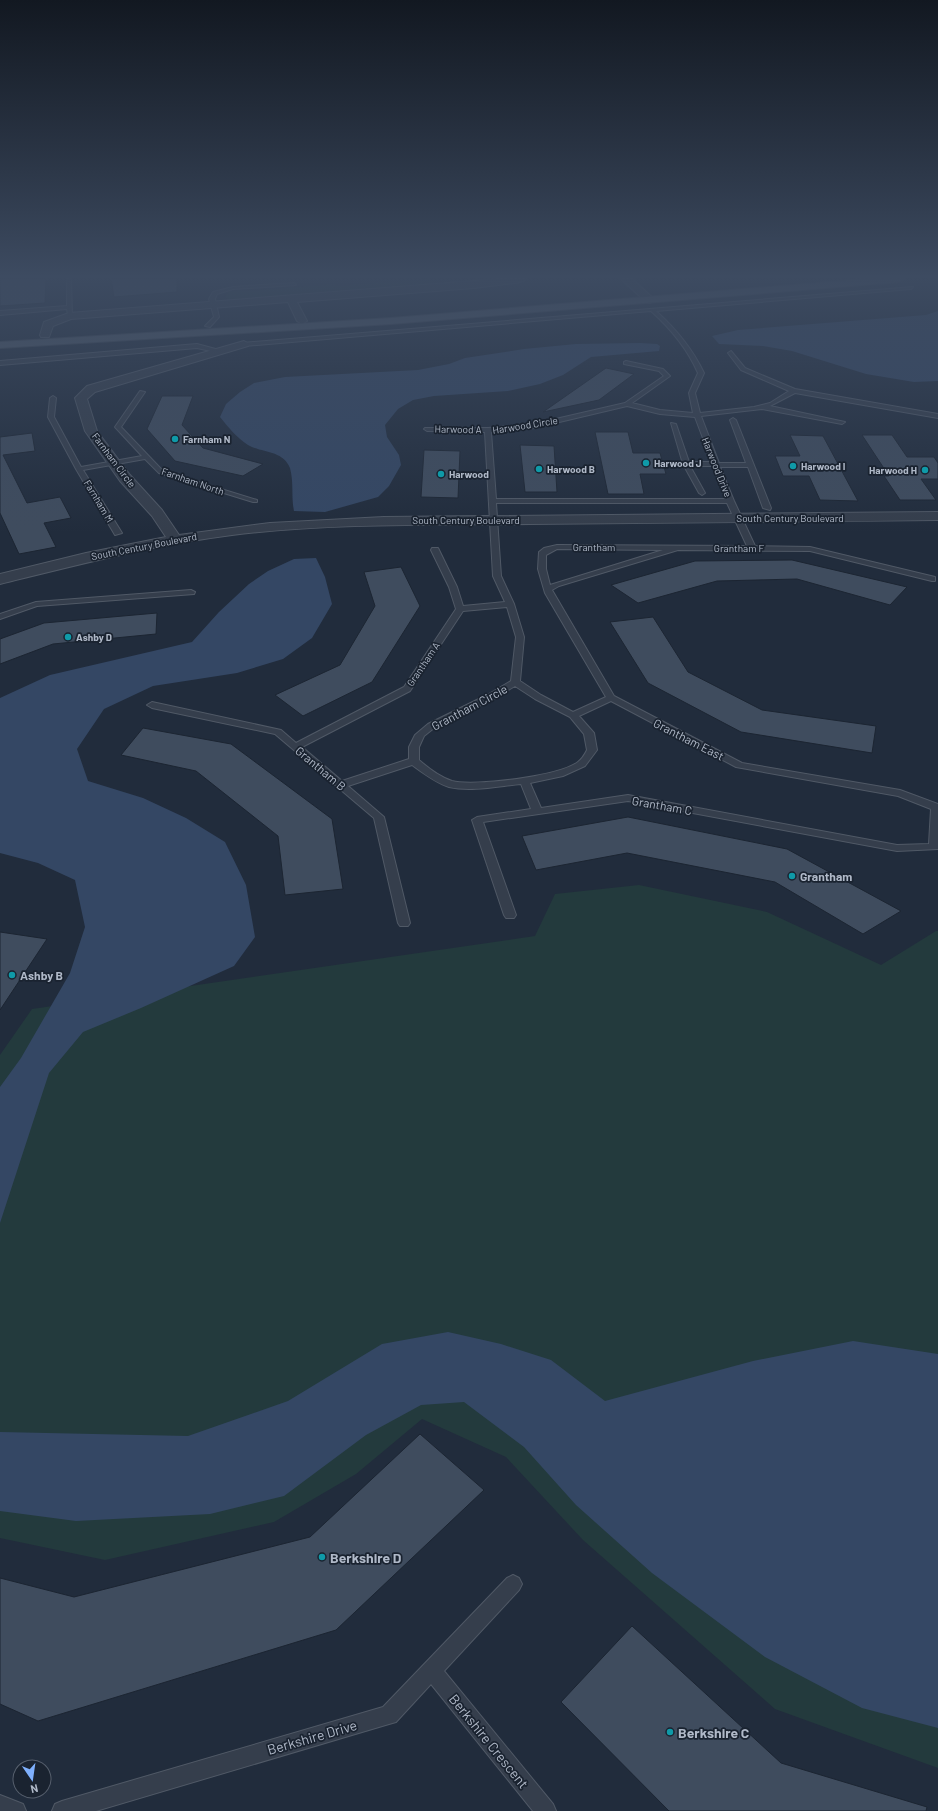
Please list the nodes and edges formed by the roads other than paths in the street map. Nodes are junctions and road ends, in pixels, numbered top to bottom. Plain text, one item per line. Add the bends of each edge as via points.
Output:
1 (178, 364) edge
2 (633, 364) edge
3 (697, 364) edge
4 (739, 364) edge
5 (794, 391) junction
6 (142, 392) dead end
7 (53, 398) dead end
8 (627, 404) junction
9 (763, 407) junction
10 (697, 415) junction
11 (936, 418) edge
12 (733, 420) dead end
13 (842, 422) dead end
14 (673, 424) dead end
15 (427, 429) dead end
16 (488, 430) junction
17 (146, 457) junction
18 (114, 463) junction
19 (686, 464) junction
20 (716, 464) junction
21 (750, 465) junction
22 (79, 469) junction
23 (702, 493) dead end
24 (730, 500) junction
25 (255, 501) dead end
26 (492, 501) junction
27 (767, 508) dead end
28 (938, 516) edge
29 (739, 518) junction
30 (493, 520) junction
31 (118, 533) dead end
32 (175, 539) junction
33 (678, 548) junction
34 (752, 548) junction
35 (435, 550) dead end
36 (0, 579) edge
37 (932, 579) dead end
38 (547, 587) junction
39 (191, 592) dead end
40 (510, 604) junction
41 (460, 608) junction
42 (0, 616) edge
43 (515, 682) junction
44 (611, 698) junction
45 (152, 705) dead end
46 (573, 715) junction
47 (295, 747) junction
48 (414, 761) junction
49 (524, 781) junction
50 (340, 785) junction
51 (538, 811) junction
52 (897, 848) joint
53 (510, 915) dead end
54 (404, 923) dead end
55 (513, 1584) dead end
56 (431, 1670) junction
57 (0, 1804) edge
58 (16, 1811) edge
59 (62, 1811) edge
60 (546, 1811) edge

1 - 18 street, Farnham Circle via 91,389 81,398 91,431
2 - 8 lane via 661,370 667,376
3 - 10 lane, Harwood Drive via 701,373 692,393
4 - 5 lane via 743,369
5 - 9 lane
5 - 11 lane
6 - 17 lane, Farnham North via 118,427
7 - 22 lane, Farnham M via 51,418
8 - 10 lane, Harwood Circle via 660,412
8 - 16 lane, Harwood Circle via 534,426
9 - 10 lane, Harwood Circle
9 - 13 lane
10 - 20 lane, Harwood Drive
12 - 21 lane
14 - 19 lane
15 - 16 lane, Harwood A
16 - 26 lane, Harwood Circle
17 - 18 lane
17 - 25 lane, Farnham North via 160,472
18 - 22 lane
18 - 32 street, Farnham Circle via 158,513
19 - 20 lane
19 - 23 lane
20 - 21 lane
20 - 24 lane, Harwood Drive
21 - 27 lane
22 - 31 lane, Farnham M
24 - 26 lane
24 - 29 lane, Harwood Drive
26 - 30 lane, Harwood Circle
28 - 29 street, South Century Boulevard
29 - 30 street, South Century Boulevard
29 - 34 lane, Harwood Drive
30 - 32 street, South Century Boulevard via 300,525
30 - 40 lane, Grantham Circle via 497,576
32 - 36 street, South Century Boulevard
33 - 34 lane, Grantham F
33 - 38 lane, Grantham F
33 - 38 lane, Grantham via 558,547 547,550 542,554 541,560
34 - 37 lane, Grantham F via 810,549
35 - 41 lane
38 - 44 lane
39 - 42 lane via 36,604
40 - 41 lane
40 - 43 lane, Grantham Circle via 520,637
41 - 47 lane, Grantham A via 407,689
43 - 46 lane, Grantham Circle
43 - 48 lane, Grantham Circle via 431,726 420,735 414,747
44 - 46 lane
44 - 52 lane, Grantham East via 739,765 900,793 936,807 934,847
45 - 47 lane, Grantham B via 278,732
46 - 49 lane, Grantham Circle via 590,733 592,750 582,764 560,774
47 - 50 lane, Grantham B
48 - 49 lane, Grantham Circle via 427,772 451,784 484,785
48 - 50 lane
49 - 51 lane
50 - 54 lane, Grantham B via 379,817
51 - 52 lane, Grantham C via 628,798
51 - 53 lane, Grantham C via 477,820
55 - 56 lane, Berkshire Drive
56 - 59 lane, Berkshire Drive via 389,1715
56 - 60 lane, Berkshire Crescent
57 - 58 lane

